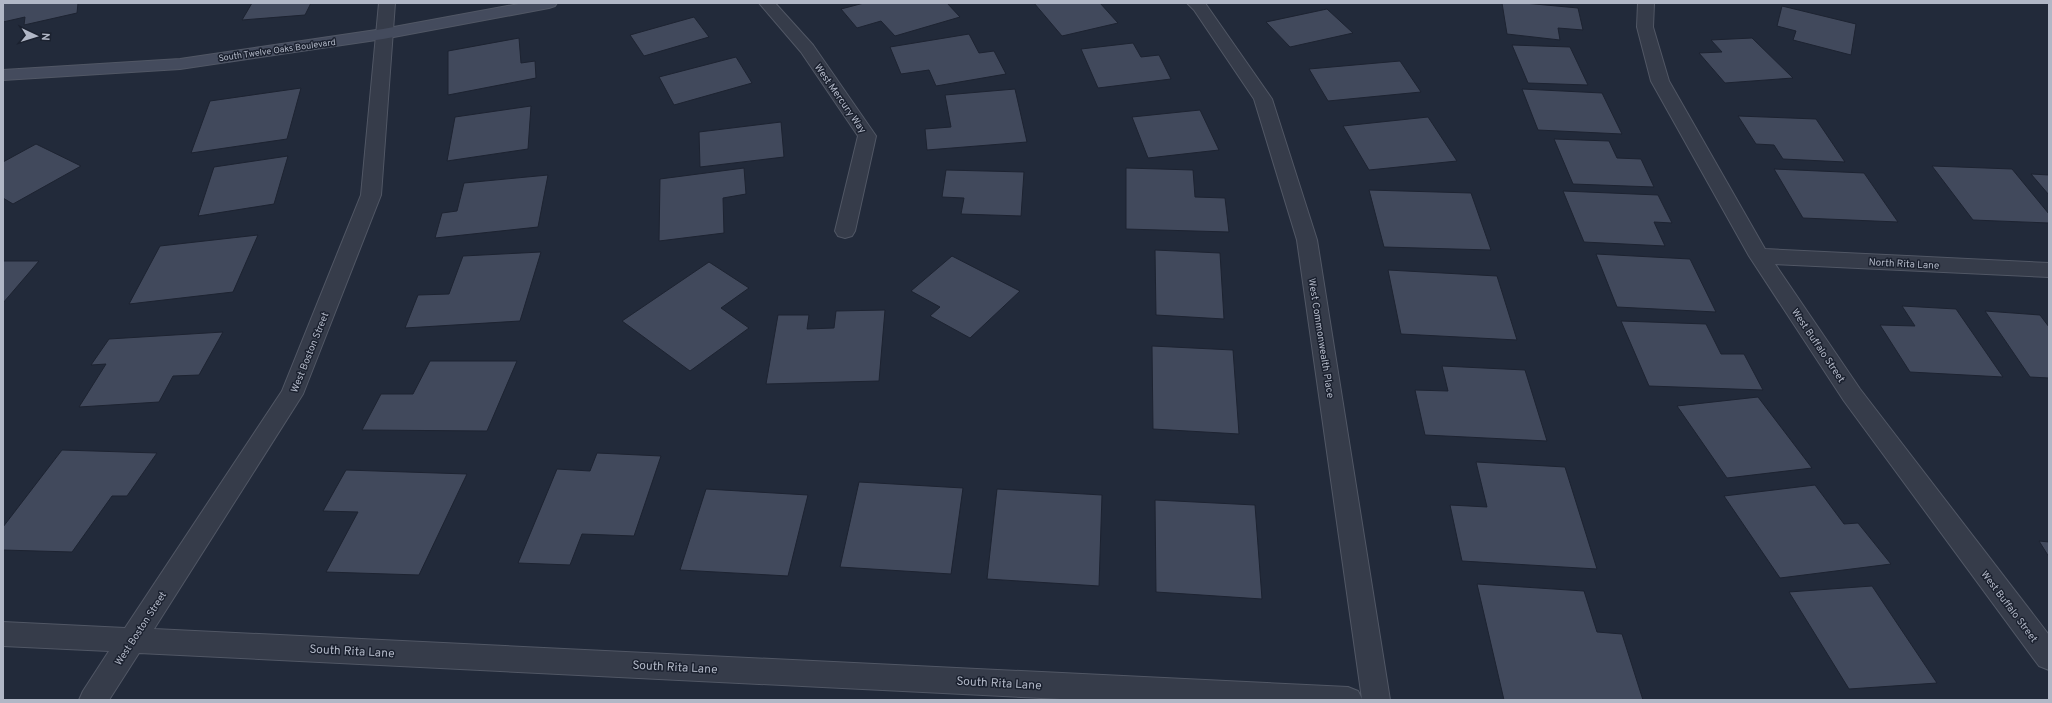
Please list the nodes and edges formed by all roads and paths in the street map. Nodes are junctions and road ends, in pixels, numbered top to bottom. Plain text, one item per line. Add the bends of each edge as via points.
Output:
1 (387, 3) edge
2 (549, 3) edge
3 (767, 3) edge
4 (1195, 3) edge
5 (1646, 3) edge
6 (384, 34) junction
7 (3, 75) edge
8 (845, 231) dead end
9 (1759, 256) junction
10 (2049, 270) edge
11 (3, 634) edge
12 (132, 640) junction
13 (2049, 658) edge
14 (93, 700) edge
15 (1348, 700) edge
16 (1376, 700) edge

1 - 6 street, West Boston Street
2 - 6 street, South Twelve Oaks Boulevard
3 - 8 street, West Mercury Way via 807,48 867,136
4 - 16 street, West Commonwealth Place via 1263,99 1307,240
5 - 9 street, West Buffalo Street via 1645,26 1660,81
6 - 7 street, South Twelve Oaks Boulevard via 180,64
6 - 12 street, West Boston Street via 371,196 292,394
9 - 10 street, North Rita Lane
9 - 13 street, West Buffalo Street via 1852,395
11 - 12 street, South Rita Lane
12 - 14 street, West Boston Street
12 - 15 street, South Rita Lane

